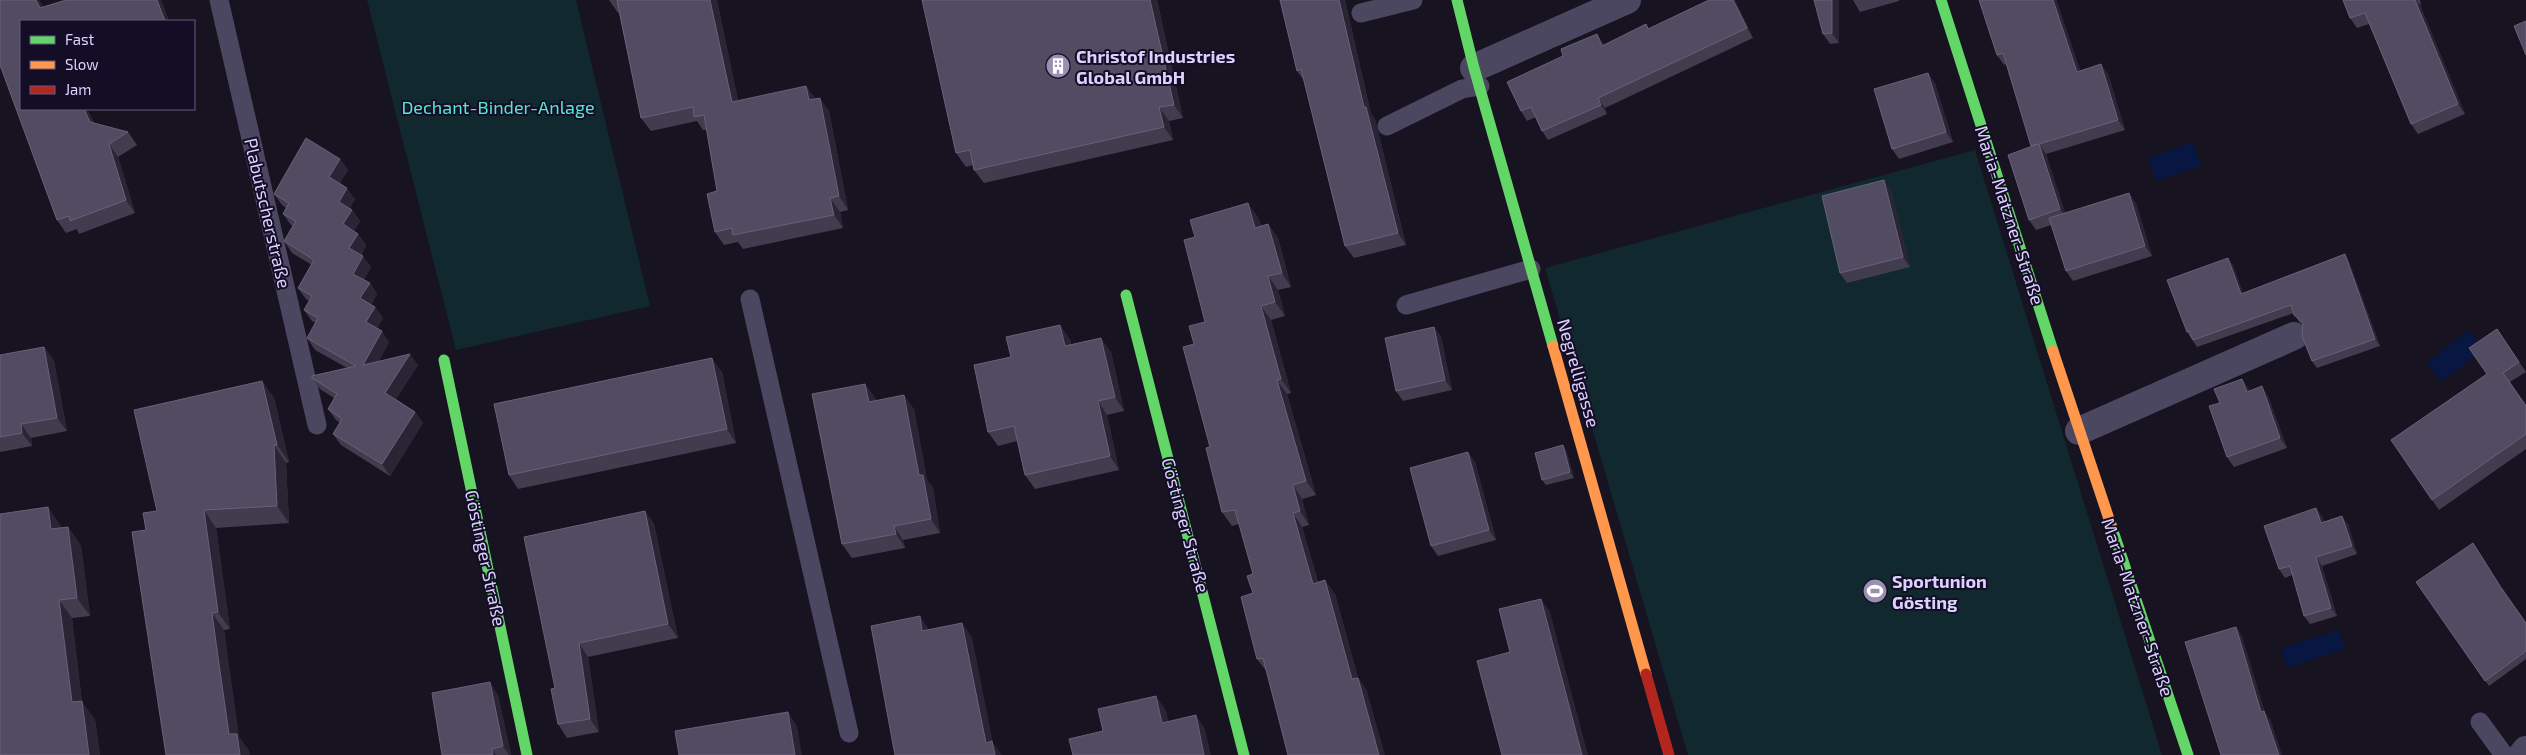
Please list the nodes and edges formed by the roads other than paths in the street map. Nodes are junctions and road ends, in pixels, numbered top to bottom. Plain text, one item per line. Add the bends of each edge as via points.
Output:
1 (219, 0) edge
2 (1414, 0) edge
3 (1457, 0) edge
4 (1627, 0) edge
5 (1941, 0) edge
6 (1361, 13) dead end
7 (1477, 77) junction
8 (1387, 126) dead end
9 (1531, 269) junction
10 (1126, 295) dead end
11 (750, 299) dead end
12 (1406, 305) dead end
13 (2294, 336) dead end
14 (444, 360) dead end
15 (317, 425) dead end
16 (2079, 431) junction
17 (2480, 722) dead end
18 (849, 733) dead end
19 (2526, 750) edge
20 (527, 755) edge
21 (1244, 755) edge
22 (1669, 755) edge
23 (2188, 755) edge
24 (2504, 755) edge
25 (2522, 755) edge

1 - 15 lane, Plabutscherstraße
2 - 6 lane
3 - 7 street, Negrelligasse
4 - 7 street
5 - 16 street, Maria-Matzner-Straße
7 - 8 lane via 1462,89
7 - 9 street, Negrelligasse
9 - 12 lane
9 - 22 street, Negrelligasse
10 - 21 street, Göstinger Straße
11 - 18 lane
13 - 16 street
14 - 20 street, Göstinger Straße
16 - 23 street, Maria-Matzner-Straße
17 - 24 lane
19 - 25 street

